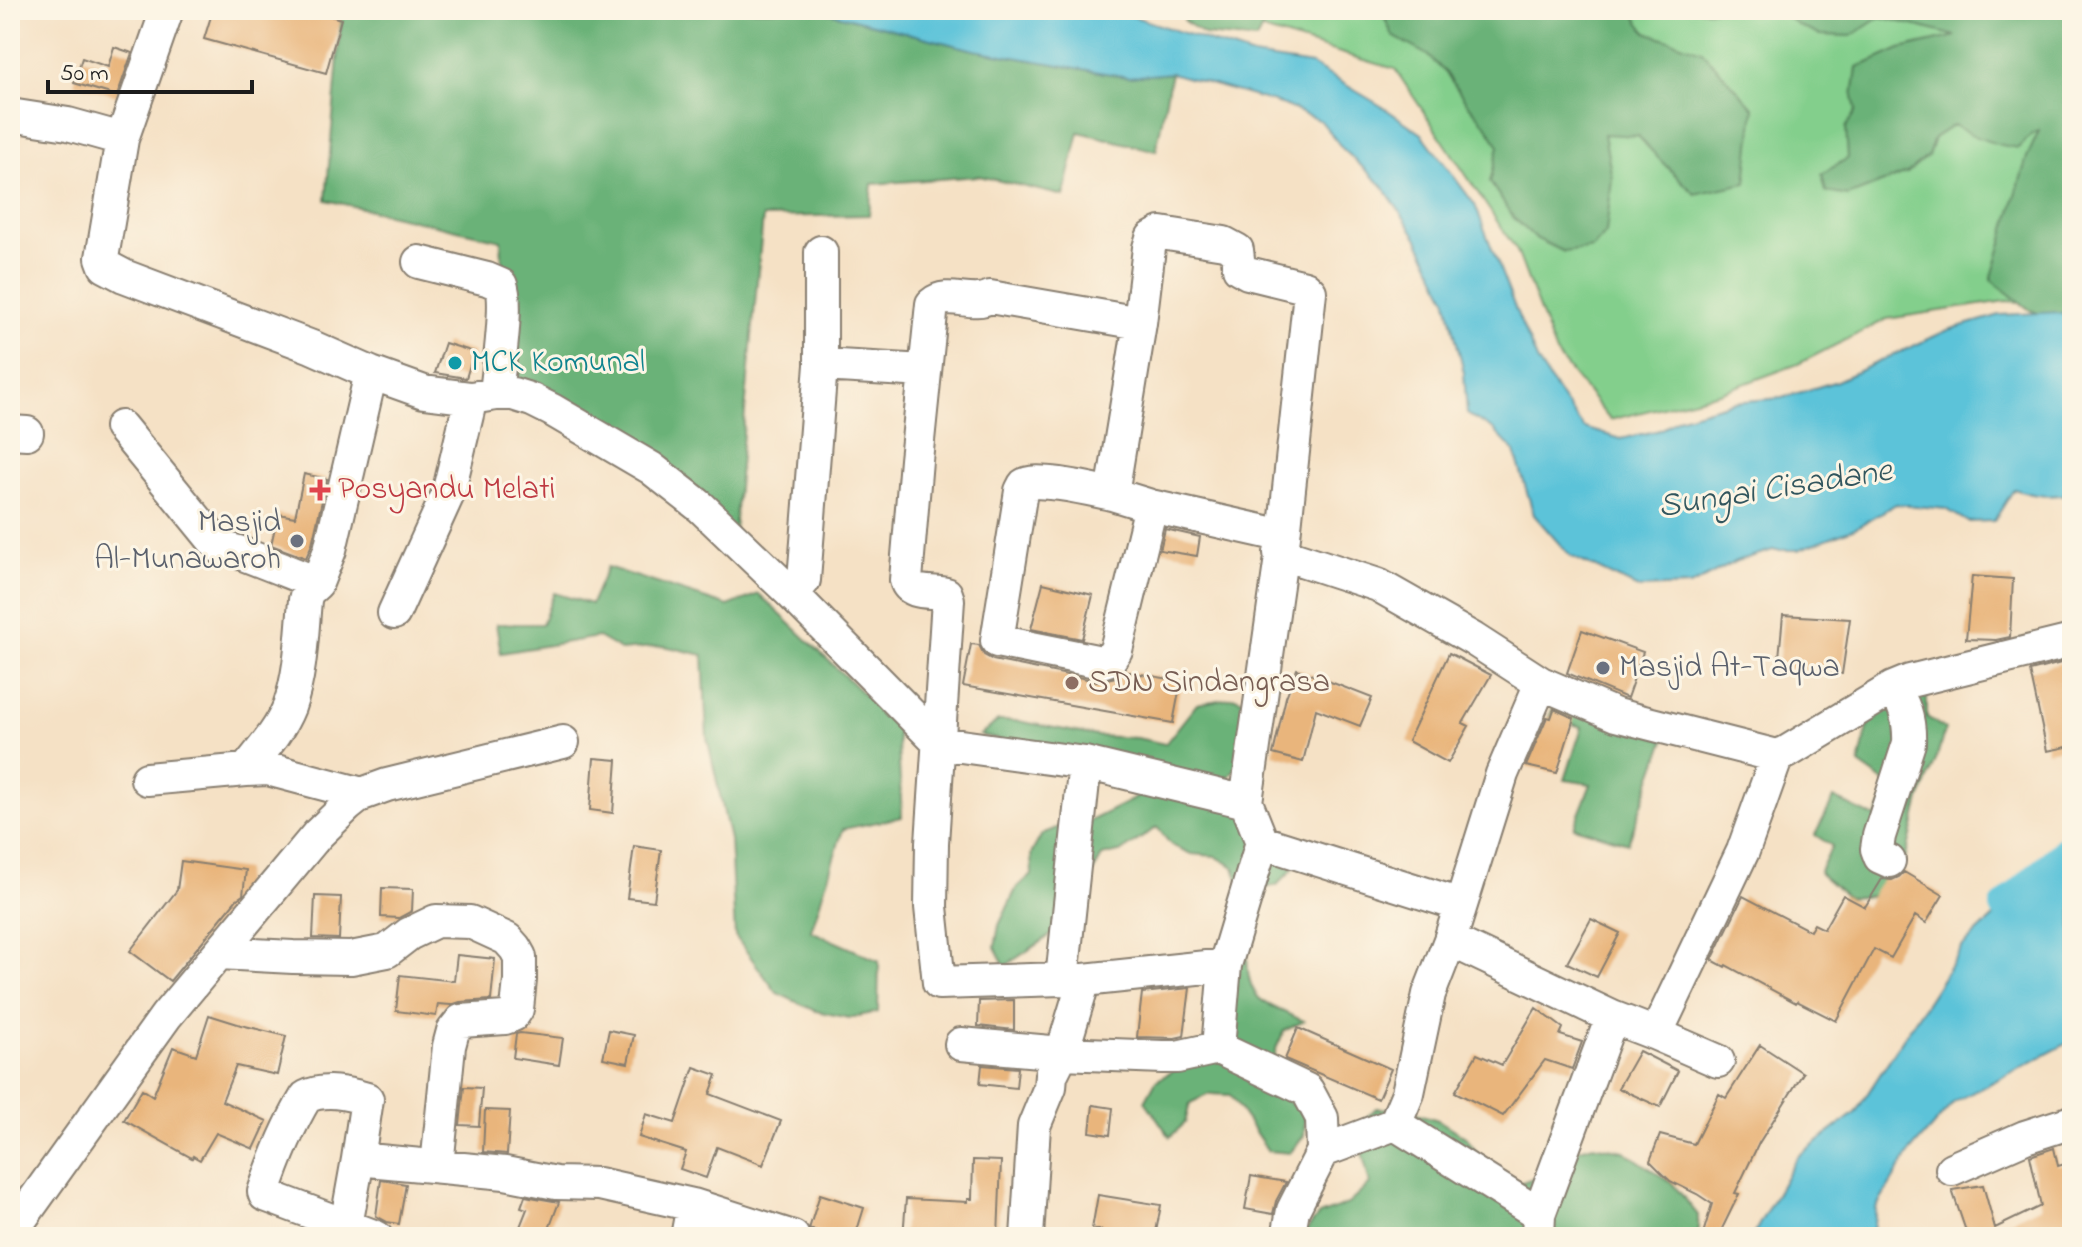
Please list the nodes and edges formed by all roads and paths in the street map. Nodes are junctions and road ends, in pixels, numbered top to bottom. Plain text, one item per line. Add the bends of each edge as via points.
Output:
1 (167, 10) edge
2 (10, 115) edge
3 (122, 139) junction
4 (821, 252) dead end
5 (419, 262) dead end
6 (1140, 323) junction
7 (821, 365) junction
8 (925, 371) junction
9 (371, 373) junction
10 (483, 396) junction
11 (121, 427) dead end
12 (1112, 494) junction
13 (1151, 506) junction
14 (1282, 544) junction
15 (317, 583) junction
16 (792, 594) junction
17 (394, 613) dead end
18 (2072, 641) edge
19 (1541, 683) junction
20 (1893, 688) junction
21 (563, 742) dead end
22 (939, 743) junction
23 (1777, 756) junction
24 (1085, 763) junction
25 (246, 770) junction
26 (147, 779) dead end
27 (362, 794) junction
28 (1246, 802) junction
29 (1262, 842) junction
30 (1889, 861) dead end
31 (1461, 905) junction
32 (1450, 940) junction
33 (219, 953) junction
34 (1225, 965) junction
35 (1073, 979) junction
36 (1612, 1017) junction
37 (1656, 1034) junction
38 (961, 1044) dead end
39 (1218, 1048) junction
40 (1062, 1053) junction
41 (1718, 1061) dead end
42 (2072, 1122) edge
43 (1395, 1124) junction
44 (1323, 1151) junction
45 (358, 1159) junction
46 (437, 1166) junction
47 (1952, 1169) dead end
48 (693, 1205) junction
49 (1539, 1226) edge
50 (345, 1231) edge
51 (10, 1234) edge
52 (376, 1237) edge
53 (687, 1237) edge
54 (793, 1237) edge
55 (1027, 1237) edge
56 (1288, 1237) edge

1 - 3 street
2 - 3 street
3 - 9 street via 102,258 105,266
4 - 7 street
5 - 10 street via 487,279 504,290
6 - 8 street via 990,297 942,298 932,304
6 - 12 street
6 - 14 street via 1149,248 1161,233 1224,243 1237,250 1239,268 1310,292
7 - 8 street
7 - 16 street via 804,580
8 - 22 street via 906,585 946,594 948,600
9 - 10 street via 424,392
9 - 15 street via 330,550
10 - 16 street via 513,394 532,400 651,468 701,507
10 - 17 street via 448,494
11 - 15 street via 219,547
12 - 13 street
12 - 13 street via 1066,485 1024,485 997,641 1101,662 1110,659
13 - 14 street
14 - 19 street via 1378,585
14 - 28 street
15 - 25 street via 305,600 289,707
16 - 22 street
18 - 20 street
19 - 23 street via 1616,715
19 - 31 street via 1502,774
20 - 23 street
20 - 30 street via 1909,743 1879,836 1880,857
21 - 27 street
22 - 24 street
22 - 35 street via 931,907 939,983
23 - 37 street via 1743,851
24 - 28 street
24 - 35 street
25 - 26 street
25 - 27 street via 268,769
27 - 33 street via 318,834
28 - 29 street
29 - 31 street
29 - 34 street
31 - 32 street
32 - 36 street
32 - 43 street via 1429,994 1408,1093
33 - 46 street via 351,958 387,951 436,921 470,922 507,939 520,957 517,1009 505,1018 461,1021 453,1031
33 - 51 street via 166,1016
34 - 35 street
34 - 39 street
35 - 40 street
36 - 37 street
36 - 49 street
37 - 41 street
38 - 40 street
39 - 40 street via 1177,1057
39 - 44 street via 1307,1090 1322,1118
40 - 55 street via 1034,1126
42 - 47 street
43 - 44 street
43 - 49 street
44 - 56 street via 1293,1210
45 - 46 street
45 - 50 street
45 - 50 street via 367,1099 315,1093 306,1097 289,1126 264,1192
46 - 48 street via 599,1184
48 - 53 street
48 - 54 street
50 - 52 street

